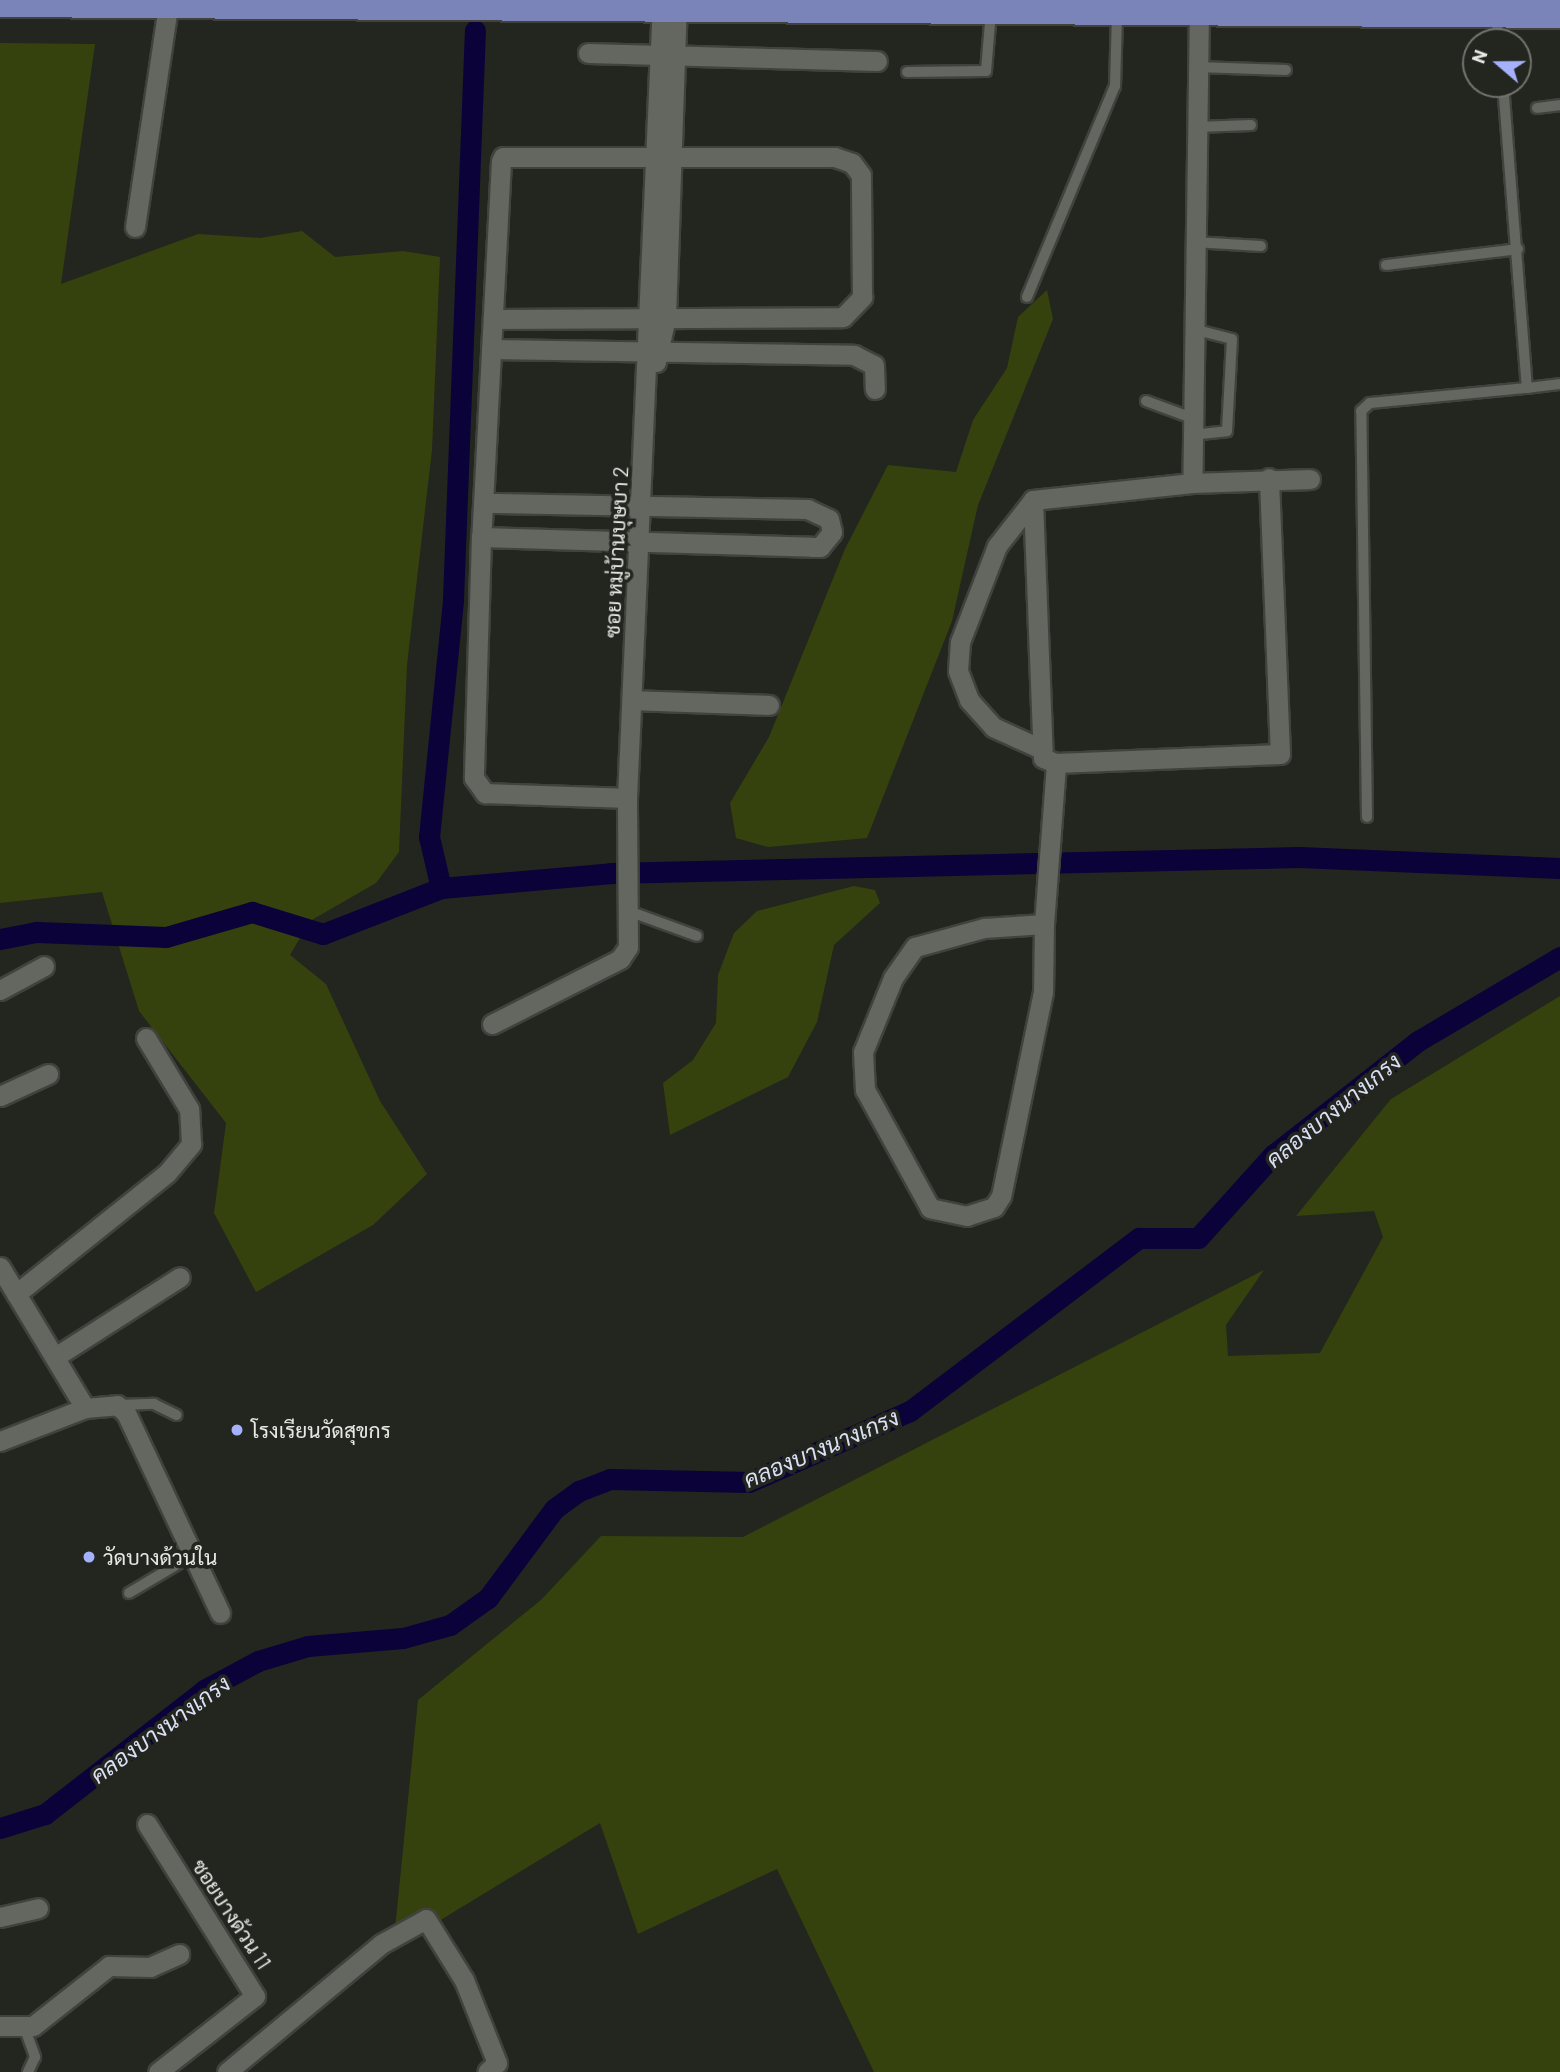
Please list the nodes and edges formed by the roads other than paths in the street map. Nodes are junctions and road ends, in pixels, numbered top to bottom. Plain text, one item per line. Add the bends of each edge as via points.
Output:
1 (0, 1) edge
2 (669, 3) junction
3 (991, 4) edge
4 (168, 5) junction
5 (1199, 9) junction
6 (1117, 10) junction
7 (1495, 10) junction
8 (1560, 12) edge
9 (1497, 28) edge
10 (588, 53) dead end
11 (667, 55) junction
12 (877, 61) dead end
13 (1197, 68) junction
14 (1286, 70) dead end
15 (907, 72) dead end
16 (1504, 98) edge
17 (1560, 105) edge
18 (1537, 108) dead end
19 (1518, 110) dead end
20 (1506, 112) junction
21 (1251, 125) dead end
22 (1196, 127) junction
23 (664, 160) junction
24 (135, 227) dead end
25 (1194, 242) junction
26 (1261, 246) dead end
27 (1518, 250) junction
28 (1386, 265) dead end
29 (1027, 297) dead end
30 (646, 317) junction
31 (666, 317) junction
32 (493, 319) junction
33 (1193, 329) junction
34 (491, 349) junction
35 (653, 350) junction
36 (1560, 384) edge
37 (1527, 388) junction
38 (875, 389) dead end
39 (1146, 401) dead end
40 (1191, 426) junction
41 (1269, 478) junction
42 (1310, 479) dead end
43 (1192, 483) junction
44 (1033, 500) junction
45 (483, 503) junction
46 (640, 504) junction
47 (481, 537) junction
48 (640, 541) junction
49 (632, 700) junction
50 (769, 705) dead end
51 (1039, 748) junction
52 (1056, 764) junction
53 (627, 799) junction
54 (1367, 817) dead end
55 (631, 912) junction
56 (1044, 924) junction
57 (697, 936) dead end
58 (44, 966) dead end
59 (0, 990) edge
60 (492, 1024) dead end
61 (146, 1038) dead end
62 (48, 1074) dead end
63 (0, 1096) edge
64 (0, 1267) edge
65 (180, 1277) dead end
66 (16, 1294) junction
67 (55, 1357) junction
68 (117, 1405) junction
69 (85, 1408) junction
70 (177, 1415) dead end
71 (0, 1441) edge
72 (193, 1555) junction
73 (129, 1593) dead end
74 (220, 1613) dead end
75 (147, 1824) dead end
76 (38, 1908) dead end
77 (0, 1917) edge
78 (179, 1954) dead end
79 (0, 2026) edge
80 (25, 2029) junction
81 (28, 2072) edge
82 (158, 2072) edge
83 (227, 2072) edge
84 (487, 2072) edge

1 - 4 highway
2 - 3 highway
2 - 4 highway
2 - 11 street, ซอย หมู่บ้านบุษบา 2
3 - 6 highway
3 - 15 lane via 986,71
4 - 24 street
5 - 6 highway
5 - 7 highway
5 - 13 street
6 - 29 lane via 1115,86
7 - 8 highway
7 - 9 lane
10 - 11 street
11 - 12 street
11 - 23 street, ซอย หมู่บ้านบุษบา 2
13 - 14 lane
13 - 22 street
16 - 20 lane
17 - 18 lane
19 - 20 lane
20 - 27 lane
21 - 22 lane
22 - 25 street
23 - 30 street, ซอย หมู่บ้านบุษบา 2
23 - 31 street
23 - 31 street via 835,157 852,163 861,175 862,297 843,317
23 - 32 street via 503,157
25 - 26 lane
25 - 33 street
27 - 28 lane
27 - 37 lane
30 - 31 street
30 - 32 street
30 - 35 street, ซอย หมู่บ้านบุษบา 2
31 - 35 street
32 - 34 street
33 - 40 street
33 - 40 lane via 1233,339 1227,431
34 - 35 street
34 - 45 street
35 - 38 street via 865,357 874,365
35 - 46 street, ซอย หมู่บ้านบุษบา 2
36 - 37 lane
37 - 54 lane via 1370,403 1361,411
39 - 40 lane
40 - 43 street
41 - 42 street
41 - 43 street
41 - 52 street via 1280,754
43 - 44 street
44 - 51 street
44 - 51 street via 997,546 960,642 958,671 968,700 993,727
45 - 46 street
45 - 47 street
46 - 48 street, ซอย หมู่บ้านบุษบา 2
46 - 48 street via 808,509 830,519 832,532 820,547
47 - 48 street
47 - 53 street via 478,789
48 - 49 street, ซอย หมู่บ้านบุษบา 2
49 - 50 street
49 - 53 street, ซอย หมู่บ้านบุษบา 2
51 - 52 street
52 - 56 street
53 - 55 street, ซอย หมู่บ้านบุษบา 2
55 - 57 lane
55 - 60 street, ซอย หมู่บ้านบุษบา 2 via 628,947 620,959
56 - 56 street via 1043,992 1001,1196 994,1207 967,1216 930,1208 865,1090 863,1052 875,1020 915,947 984,928
58 - 59 street
61 - 66 street via 189,1109 191,1144 167,1173
62 - 63 street
64 - 66 street
65 - 67 street
66 - 67 street
67 - 69 street
68 - 69 street
68 - 70 lane via 154,1404
68 - 72 street
69 - 71 street
72 - 73 lane
72 - 74 street
75 - 82 street, ซอยบางด้วน 11 via 255,1996
76 - 77 street
78 - 80 street via 150,1967 117,1963 92,1974
79 - 80 street
80 - 81 lane via 35,2057
83 - 84 street via 381,1944 426,1919 464,1980 497,2063

